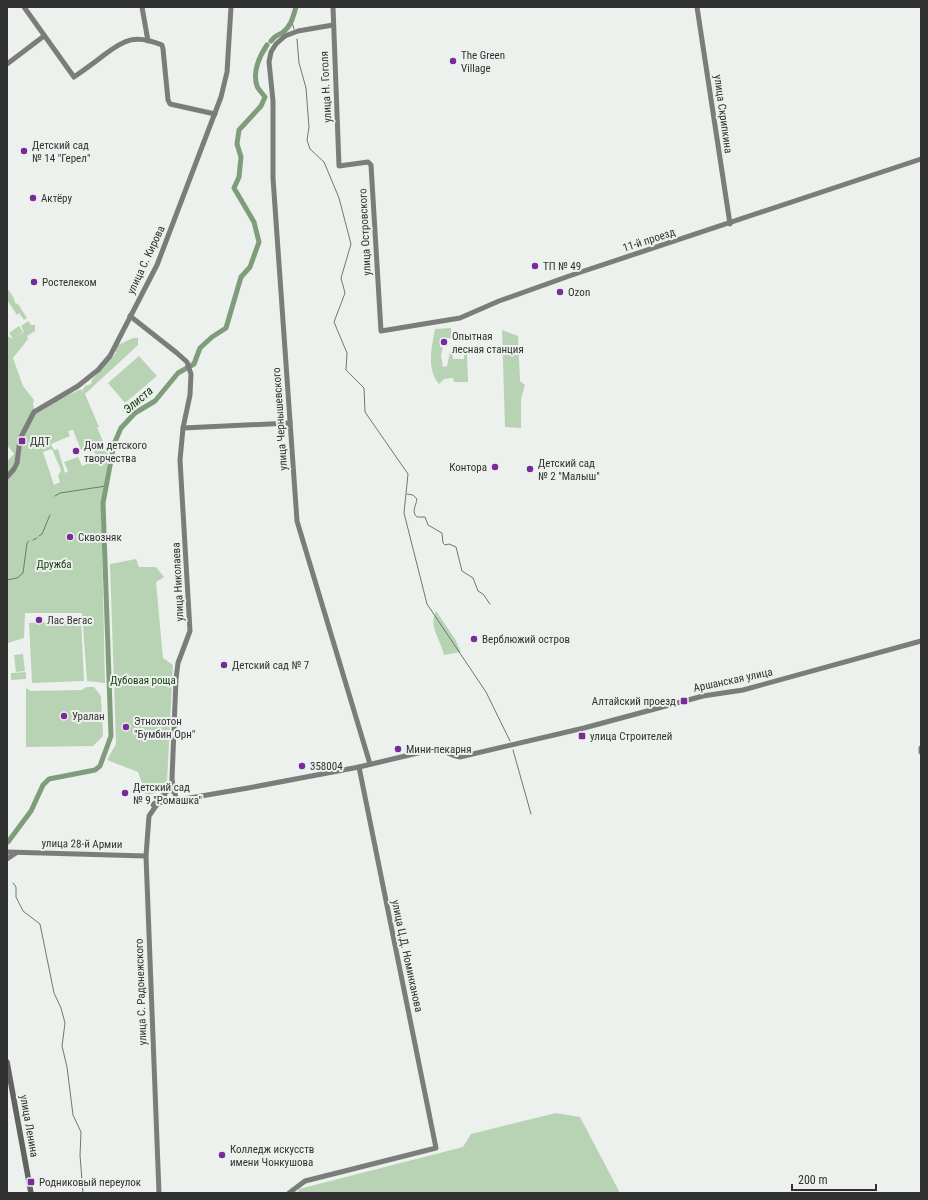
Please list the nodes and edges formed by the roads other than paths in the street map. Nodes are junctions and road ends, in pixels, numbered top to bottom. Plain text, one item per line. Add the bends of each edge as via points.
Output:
1 (24, 7) edge
2 (142, 7) edge
3 (231, 7) edge
4 (333, 7) edge
5 (697, 7) edge
6 (333, 25) junction
7 (44, 36) junction
8 (148, 41) junction
9 (7, 64) edge
10 (215, 114) junction
11 (921, 159) edge
12 (339, 166) joint
13 (730, 224) junction
14 (130, 316) junction
15 (381, 331) joint
16 (290, 423) junction
17 (183, 428) junction
18 (7, 477) edge
19 (921, 641) edge
20 (921, 748) edge
21 (921, 752) edge
22 (370, 764) junction
23 (359, 767) junction
24 (172, 780) junction
25 (165, 793) junction
26 (174, 793) junction
27 (184, 798) junction
28 (170, 801) junction
29 (149, 816) junction
30 (7, 852) edge
31 (17, 853) junction
32 (146, 856) junction
33 (7, 859) edge
34 (7, 1062) edge
35 (7, 1079) edge
36 (27, 1193) edge
37 (31, 1193) edge
38 (159, 1193) edge
39 (289, 1193) edge

1 - 7 street
2 - 8 street
3 - 10 street, улица С. Кирова via 227,72
4 - 6 street, улица Н. Гоголя
5 - 13 street, улица Скрипкина
6 - 12 street, улица Н. Гоголя
6 - 16 street, улица Чернышевского via 285,36 271,52 269,62 273,101 273,178
7 - 8 street via 74,77 116,45 133,39
7 - 9 street
8 - 10 street via 162,45 170,104
10 - 14 street, улица С. Кирова via 157,265
11 - 13 street, 11-й проезд
12 - 15 street, улица Островского via 368,162 371,165
13 - 15 street, 11-й проезд via 572,275 460,318
14 - 17 street, улица Николаева via 187,362 190,370 190,395
14 - 18 street, улица С. Кирова via 110,356 102,366 78,386 38,408 32,414 20,439 17,463
16 - 17 street
16 - 22 street, улица Чернышевского via 297,522
17 - 24 street, улица Николаева via 180,460 190,631 178,663 176,679
19 - 22 street, Аршанская улица via 743,690 703,696 460,757 453,757 447,751 435,749
20 - 21 street
22 - 23 street, Аршанская улица
23 - 27 street, Аршанская улица
23 - 39 street, улица Ц.Д. Номинханова via 436,1148 305,1181
24 - 25 street
24 - 26 street, улица Николаева
25 - 26 street via 170,790
25 - 28 street via 165,800
25 - 29 street via 155,803
26 - 27 street
26 - 28 street via 175,796
27 - 28 street, Аршанская улица
28 - 29 street via 158,804
29 - 32 street, улица С. Радонежского
30 - 31 street, улица 28-й Армии
31 - 32 street, улица 28-й Армии
31 - 33 street
32 - 38 street, улица С. Радонежского
34 - 37 main road, улица Ленина
35 - 36 main road, улица Ленина

